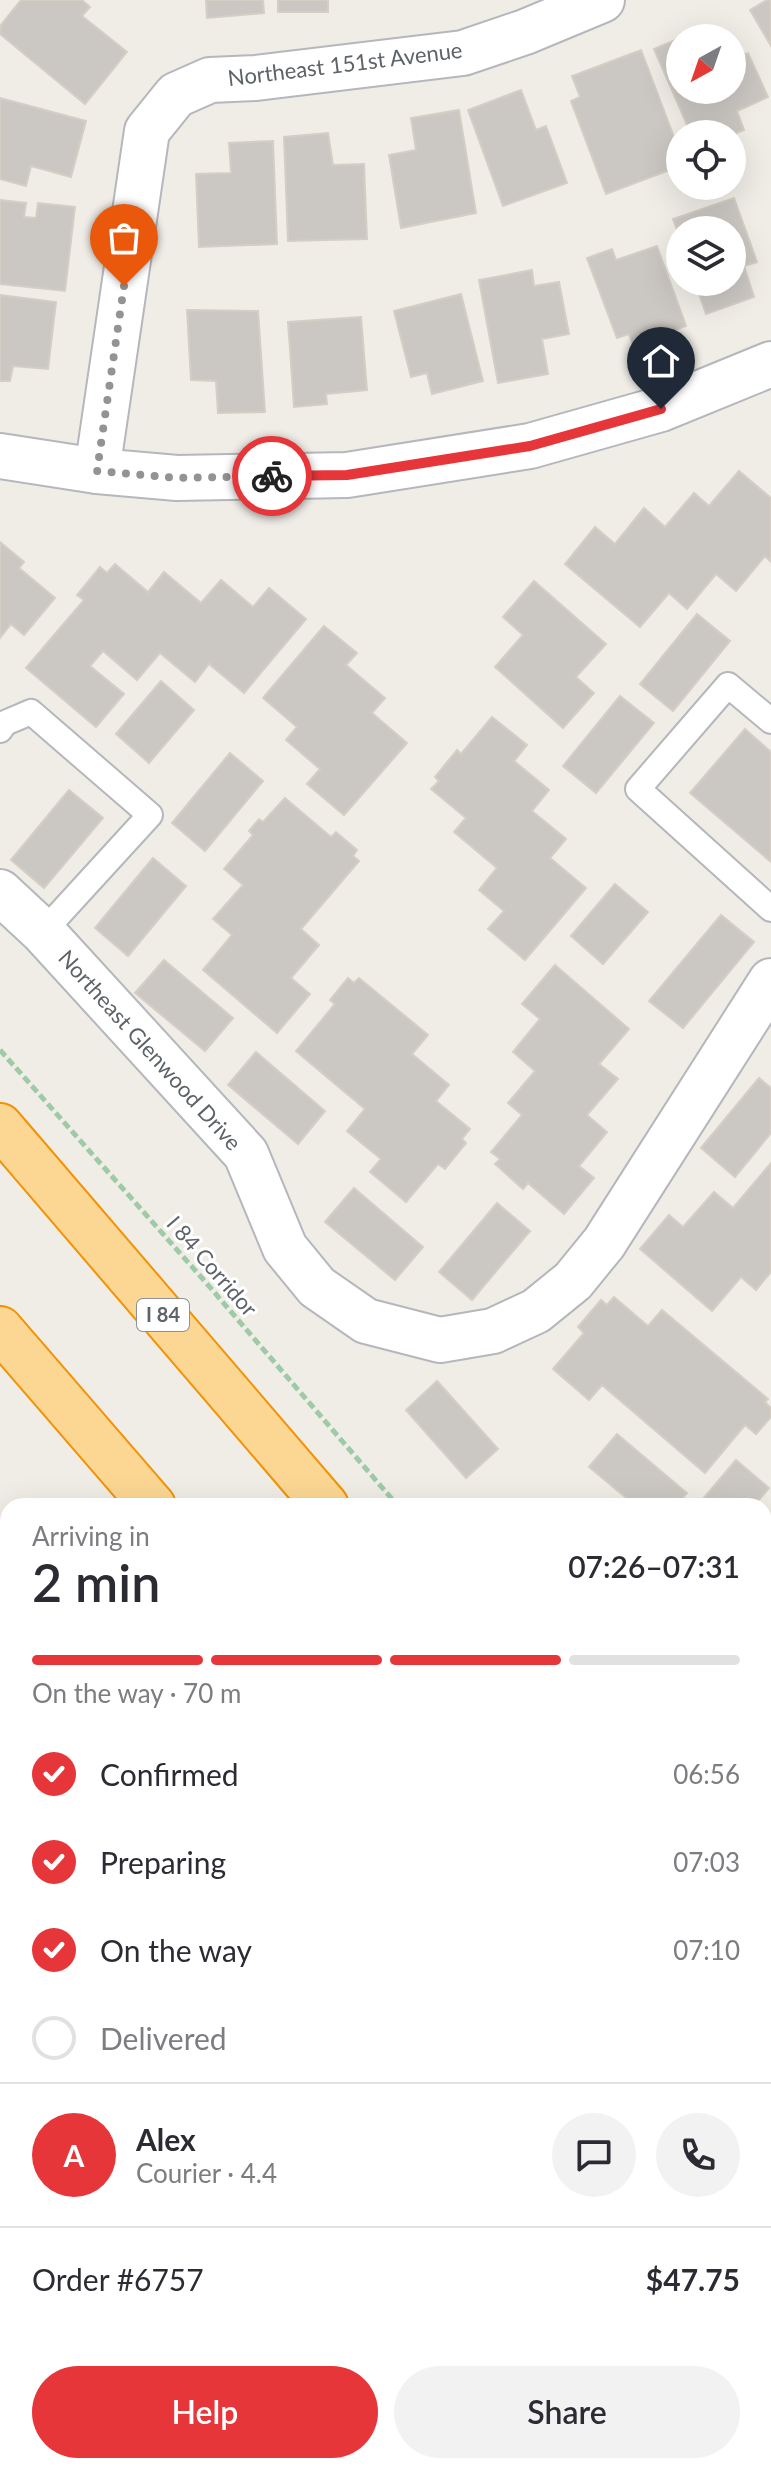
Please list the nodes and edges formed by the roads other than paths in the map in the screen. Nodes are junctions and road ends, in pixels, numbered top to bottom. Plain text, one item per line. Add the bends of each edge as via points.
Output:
1 (602, 0) edge
2 (771, 364) edge
3 (0, 456) edge
4 (97, 471) junction
5 (771, 721) edge
6 (0, 730) edge
7 (0, 892) edge
8 (771, 909) edge
9 (43, 932) junction
10 (768, 991) edge
11 (0, 1126) edge
12 (0, 1329) edge
13 (146, 1498) edge
14 (319, 1498) edge

1 - 4 street, Northeast 151st Avenue via 463,53 210,80 176,95 147,131
2 - 4 street via 661,409 530,446 347,475 177,478
3 - 4 street
5 - 8 lane via 728,685 638,789
6 - 9 lane via 31,712 150,815
7 - 9 street, Northeast Glenwood Drive
9 - 10 street, Northeast Glenwood Drive via 246,1154 285,1248 317,1287 366,1321 440,1340 493,1331 536,1311 573,1281 604,1243
11 - 14 highway, I 84
12 - 13 highway

